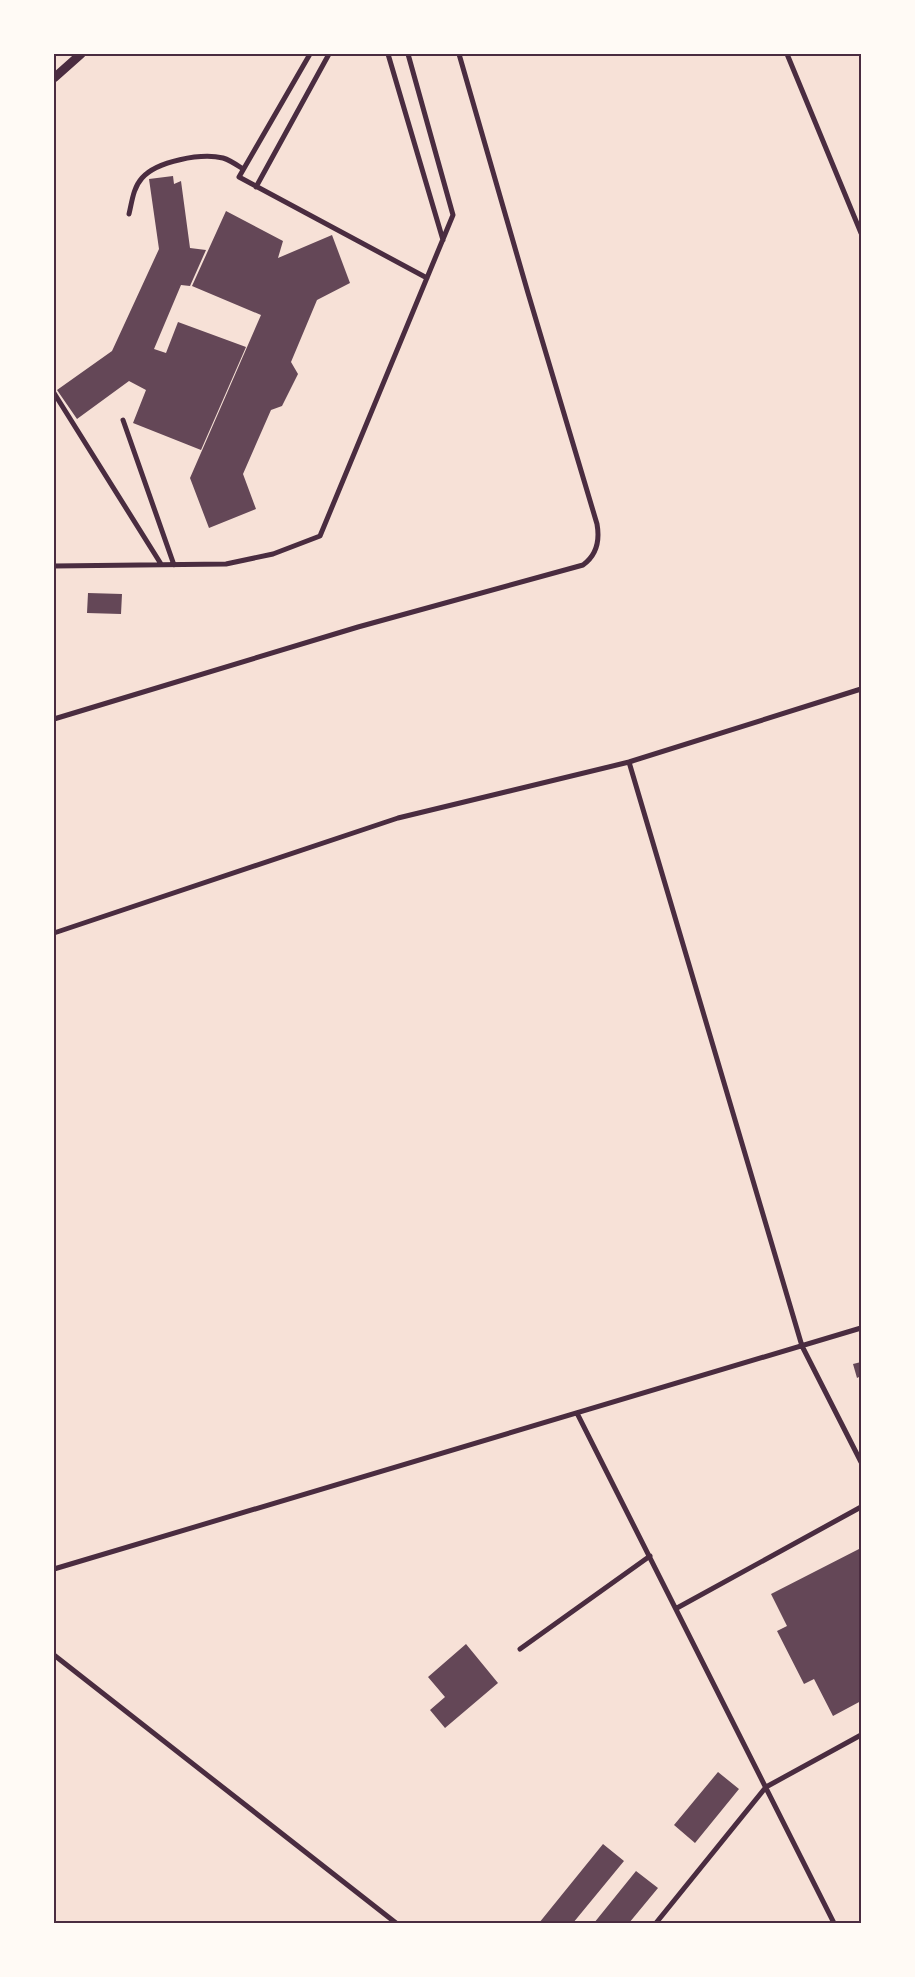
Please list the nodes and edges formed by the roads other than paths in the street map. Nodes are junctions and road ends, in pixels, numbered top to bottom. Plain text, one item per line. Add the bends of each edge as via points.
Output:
1 (81, 54) edge
2 (310, 54) edge
3 (329, 54) edge
4 (388, 54) edge
5 (408, 54) edge
6 (460, 54) edge
7 (787, 54) edge
8 (54, 78) edge
9 (243, 169) junction
10 (256, 187) junction
11 (129, 214) dead end
12 (861, 233) edge
13 (443, 241) junction
14 (427, 278) junction
15 (54, 393) edge
16 (123, 420) dead end
17 (160, 564) junction
18 (174, 565) junction
19 (54, 566) edge
20 (861, 690) edge
21 (54, 719) edge
22 (629, 762) junction
23 (54, 933) edge
24 (861, 1328) edge
25 (802, 1346) junction
26 (577, 1413) junction
27 (861, 1462) edge
28 (861, 1507) edge
29 (650, 1556) junction
30 (54, 1569) edge
31 (677, 1608) junction
32 (520, 1649) dead end
33 (54, 1655) edge
34 (861, 1735) edge
35 (766, 1787) junction
36 (396, 1923) edge
37 (656, 1923) edge
38 (834, 1923) edge

1 - 8 street
2 - 9 street
3 - 10 street
4 - 13 street
5 - 13 street via 454,215
6 - 21 street via 596,524 598,542 592,556 582,565 286,648
7 - 12 street
9 - 10 street via 239,178
9 - 11 street via 214,156 167,164 142,178 134,191
10 - 14 street
13 - 14 street
14 - 18 street via 320,536 248,560
15 - 17 street
16 - 18 street
17 - 18 street
17 - 19 street
20 - 22 street
22 - 23 street via 390,820
22 - 25 street
24 - 25 street
25 - 26 street
25 - 27 street
26 - 29 street
26 - 30 street
28 - 31 street
29 - 31 street
29 - 32 street
31 - 35 street
33 - 36 street
34 - 35 street
35 - 37 street
35 - 38 street

